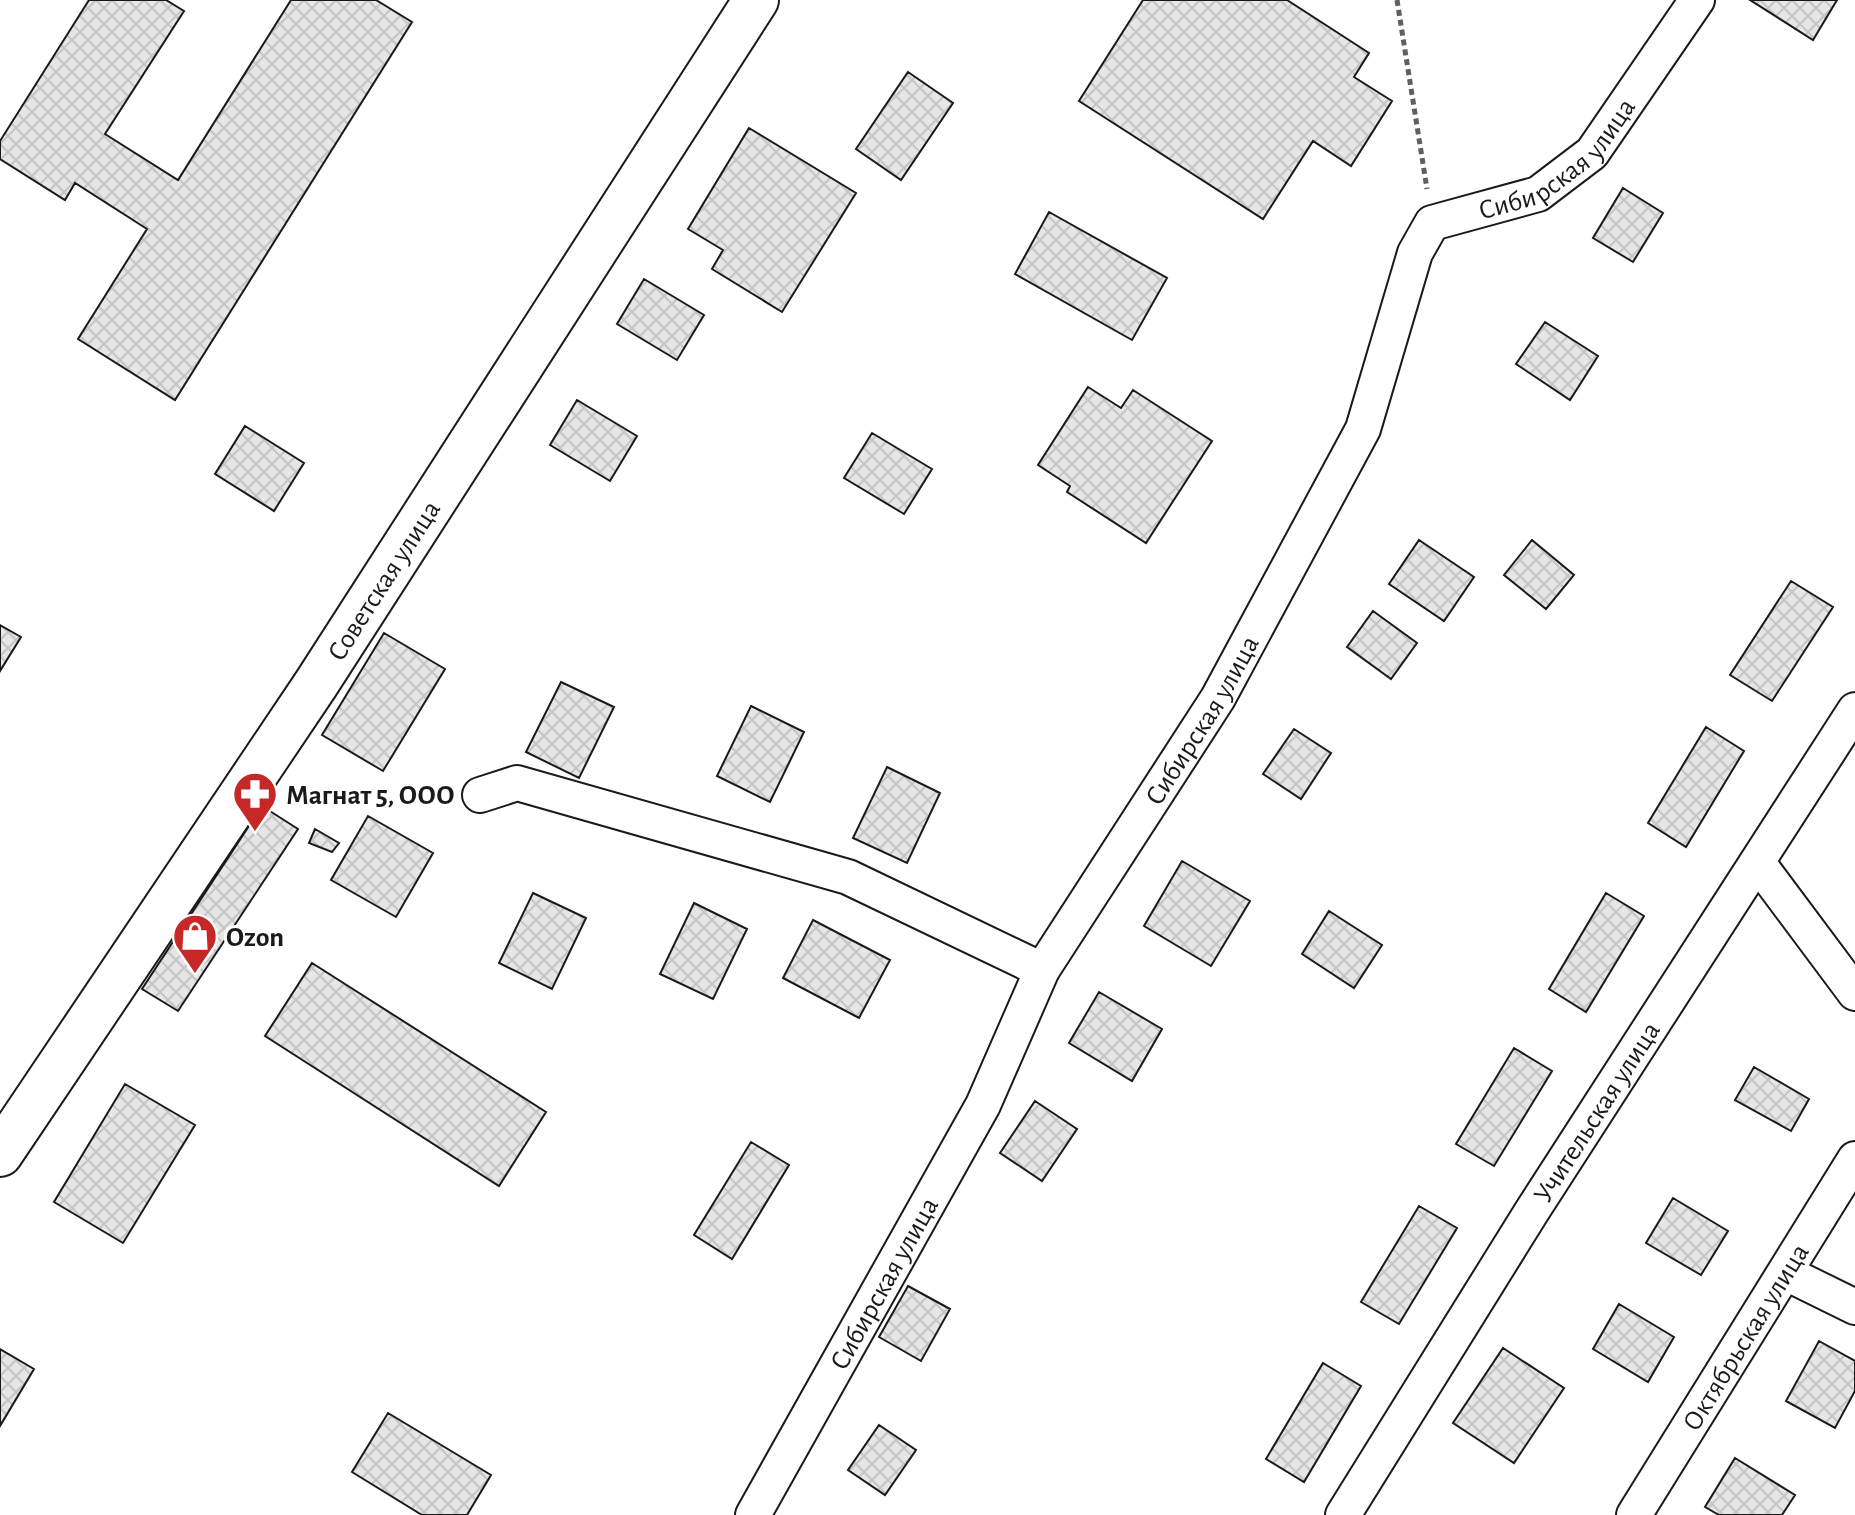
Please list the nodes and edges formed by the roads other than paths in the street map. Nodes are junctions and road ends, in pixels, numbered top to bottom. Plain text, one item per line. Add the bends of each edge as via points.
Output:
1 (756, 0) edge
2 (1697, 0) edge
3 (1855, 710) edge
4 (480, 795) dead end
5 (1758, 863) junction
6 (1042, 970) junction
7 (1855, 993) edge
8 (0, 1154) edge
9 (1855, 1159) edge
10 (1786, 1273) junction
11 (1855, 1307) edge
12 (753, 1515) edge
13 (1343, 1515) edge
14 (1634, 1515) edge

1 - 8 main road, Советская улица via 316,684
2 - 6 street, Сибирская улица via 1592,153 1538,194 1432,223 1415,253 1363,429 1218,698
3 - 5 street, Учительская улица
4 - 6 street via 517,783 848,877
5 - 7 street
5 - 13 street, Учительская улица
6 - 12 street, Сибирская улица via 983,1105
9 - 10 street, Октябрьская улица
10 - 11 street
10 - 14 street, Октябрьская улица

